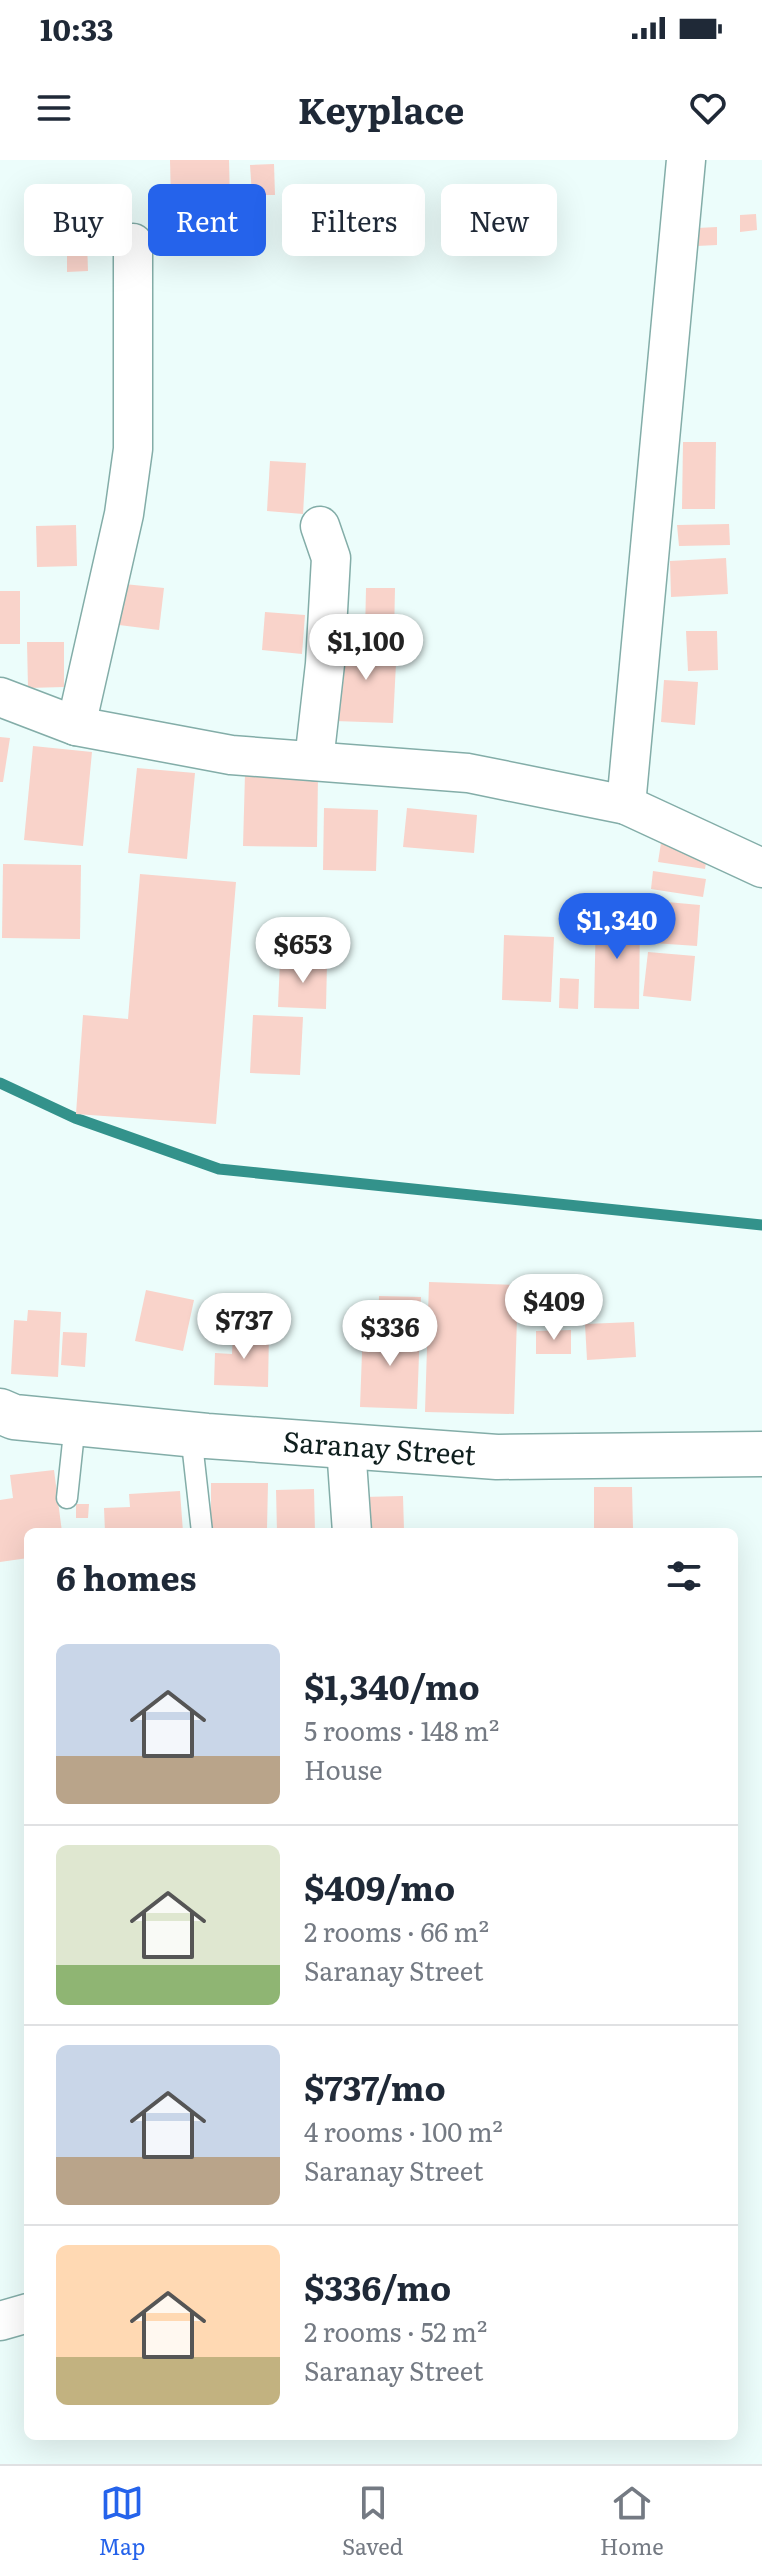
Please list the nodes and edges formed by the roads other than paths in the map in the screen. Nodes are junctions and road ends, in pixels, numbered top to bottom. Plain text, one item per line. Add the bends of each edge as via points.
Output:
1 (686, 160) edge
2 (133, 243) dead end
3 (320, 526) dead end
4 (0, 697) edge
5 (76, 726) junction
6 (314, 761) junction
7 (626, 805) junction
8 (762, 868) edge
9 (0, 1411) edge
10 (75, 1423) junction
11 (191, 1434) junction
12 (346, 1447) junction
13 (762, 1454) edge
14 (67, 1498) dead end
15 (202, 1528) edge
16 (352, 1528) edge
17 (24, 2314) edge
18 (0, 2321) edge

1 - 7 street
2 - 5 street via 133,449 124,514
3 - 6 street via 331,558
4 - 5 street
5 - 6 street via 231,755
6 - 7 street via 468,773
7 - 8 street
9 - 10 street, Saranay Street
10 - 11 street, Saranay Street
10 - 14 lane
11 - 12 street, Saranay Street
11 - 15 lane
12 - 13 street, Saranay Street via 497,1457
12 - 16 street
17 - 18 street

